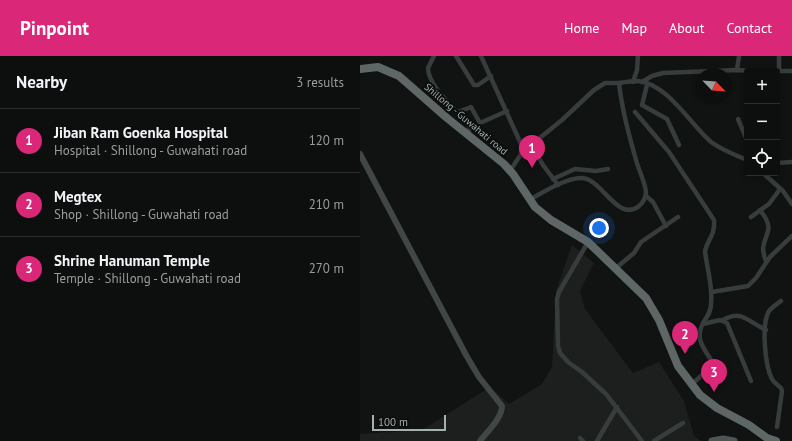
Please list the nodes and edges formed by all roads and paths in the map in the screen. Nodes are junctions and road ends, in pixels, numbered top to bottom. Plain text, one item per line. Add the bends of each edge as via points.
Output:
1 (434, 56) edge
2 (456, 56) edge
3 (481, 56) edge
4 (638, 56) edge
5 (739, 56) edge
6 (779, 56) edge
7 (778, 68) edge
8 (360, 69) edge
9 (737, 70) junction
10 (744, 70) edge
11 (792, 71) edge
12 (780, 72) edge
13 (491, 76) junction
14 (633, 82) junction
15 (642, 82) junction
16 (620, 83) junction
17 (647, 85) junction
18 (507, 111) junction
19 (458, 112) junction
20 (635, 112) dead end
21 (738, 119) dead end
22 (744, 133) edge
23 (469, 136) junction
24 (531, 145) junction
25 (679, 145) dead end
26 (522, 150) junction
27 (360, 154) edge
28 (744, 159) edge
29 (792, 162) edge
30 (780, 163) edge
31 (608, 169) dead end
32 (510, 171) junction
33 (766, 176) edge
34 (553, 179) junction
35 (558, 185) junction
36 (780, 190) junction
37 (646, 196) junction
38 (529, 200) junction
39 (792, 204) edge
40 (760, 210) junction
41 (678, 217) dead end
42 (751, 217) dead end
43 (666, 226) junction
44 (792, 236) edge
45 (588, 242) junction
46 (766, 261) junction
47 (616, 268) junction
48 (712, 292) junction
49 (781, 301) dead end
50 (723, 320) junction
51 (703, 324) junction
52 (766, 330) junction
53 (751, 381) dead end
54 (691, 385) junction
55 (617, 407) junction
56 (683, 423) dead end
57 (777, 427) dead end
58 (480, 441) edge
59 (597, 441) edge
60 (642, 441) edge
61 (654, 441) edge
62 (712, 441) edge
63 (734, 441) edge
64 (776, 441) edge

1 - 19 street via 429,63 428,71 434,84
2 - 13 street via 474,85
3 - 13 street
4 - 14 street
5 - 9 street
6 - 7 street
8 - 23 highway, Shillong - Guwahati road via 378,67 399,76
9 - 10 street
9 - 15 street via 663,73
11 - 12 street
13 - 18 street
14 - 15 street
14 - 16 street
15 - 17 street
16 - 24 street via 605,83 594,90
16 - 37 street via 626,124
17 - 25 street via 642,105 667,118
17 - 28 street via 668,97 716,146
18 - 19 street via 480,123 471,107
18 - 26 street
19 - 23 street via 469,126
20 - 48 street via 669,152 714,220 714,233 705,251
21 - 22 street
23 - 32 highway, Shillong - Guwahati road
24 - 26 street
24 - 34 street
26 - 32 street
27 - 58 street via 466,355 479,377 502,406 497,418
29 - 30 street
31 - 34 street via 575,169
32 - 38 highway, Shillong - Guwahati road
33 - 36 street
34 - 35 street
35 - 37 street via 578,178 590,179 617,206 626,210 639,206
35 - 38 street
36 - 39 street
36 - 40 street via 774,199
37 - 43 street via 653,202
38 - 45 highway, Shillong - Guwahati road via 541,213
40 - 42 street
40 - 46 street via 768,219 770,226 762,247
41 - 43 street
43 - 47 street via 641,242 634,253
44 - 46 street
45 - 47 highway, Shillong - Guwahati road
45 - 55 street via 558,295 558,346 563,358 592,381
46 - 48 street via 748,286
47 - 54 highway, Shillong - Guwahati road via 652,307 678,366
48 - 51 street via 710,310
49 - 52 street via 769,311
50 - 51 street
50 - 52 street via 738,315
50 - 53 street via 727,323
51 - 54 street via 700,339 713,363
52 - 57 street via 767,366 772,380 782,391
54 - 64 highway, Shillong - Guwahati road via 717,408
55 - 59 street
55 - 60 street
56 - 61 street
62 - 63 main road

